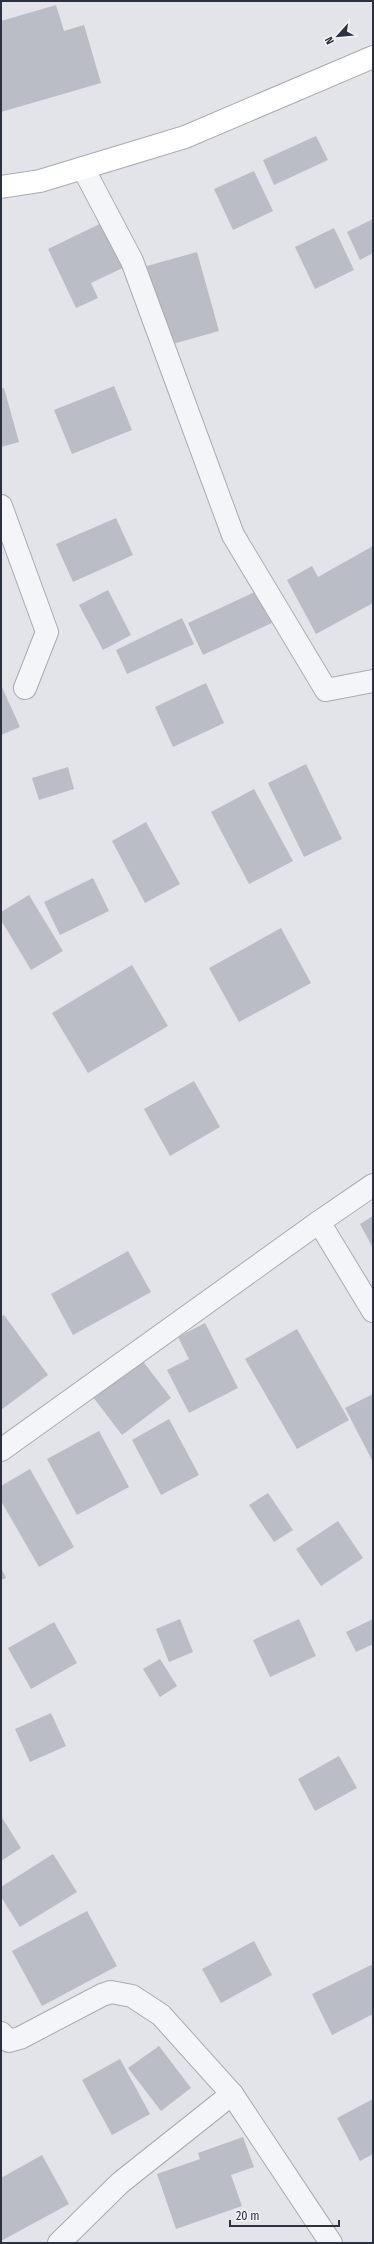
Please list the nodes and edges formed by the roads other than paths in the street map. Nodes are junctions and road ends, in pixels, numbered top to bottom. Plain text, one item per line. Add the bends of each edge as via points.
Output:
1 (373, 56) edge
2 (83, 168) junction
3 (1, 187) edge
4 (1, 506) edge
5 (373, 681) edge
6 (25, 688) dead end
7 (373, 1185) edge
8 (319, 1222) junction
9 (373, 1311) edge
10 (1, 1450) edge
11 (4, 2040) edge
12 (232, 2094) junction
13 (59, 2243) edge
14 (331, 2243) edge

1 - 2 main road via 185,137
2 - 3 main road via 40,181
2 - 5 street via 132,261 233,535 326,690
4 - 6 street via 47,632
7 - 8 street
8 - 9 street
8 - 10 street
11 - 12 street via 20,2038 102,1995 111,1992 132,1996 161,2016
12 - 13 street via 120,2183
12 - 14 street

